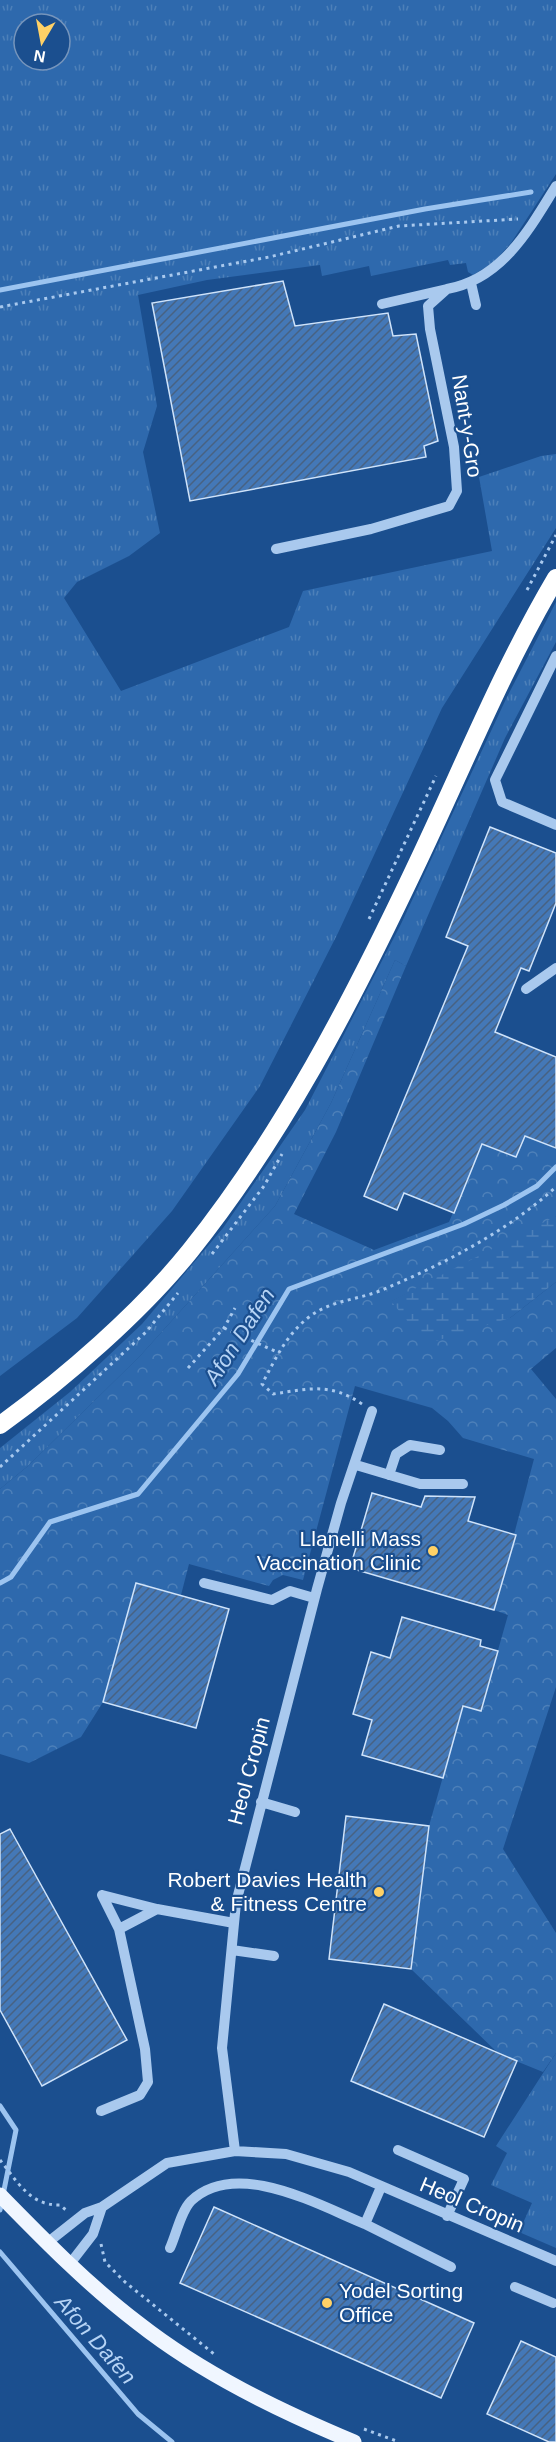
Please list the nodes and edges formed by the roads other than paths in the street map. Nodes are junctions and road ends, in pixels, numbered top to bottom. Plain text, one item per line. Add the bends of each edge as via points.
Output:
1 (556, 186) edge
2 (471, 283) junction
3 (447, 289) junction
4 (382, 304) dead end
5 (476, 305) dead end
6 (276, 549) dead end
7 (556, 578) edge
8 (556, 656) edge
9 (556, 825) edge
10 (556, 968) edge
11 (526, 988) dead end
12 (372, 1411) road end
13 (0, 1425) edge
14 (440, 1450) dead end
15 (356, 1465) junction
16 (389, 1475) junction
17 (463, 1484) dead end
18 (204, 1583) dead end
19 (314, 1598) junction
20 (261, 1802) junction
21 (295, 1812) dead end
22 (157, 1909) junction
23 (234, 1923) junction
24 (119, 1929) junction
25 (232, 1950) junction
26 (274, 1956) dead end
27 (101, 2111) dead end
28 (398, 2150) dead end
29 (235, 2151) junction
30 (381, 2187) junction
31 (0, 2195) edge
32 (102, 2207) junction
33 (447, 2216) junction
34 (365, 2224) junction
35 (47, 2242) junction
36 (170, 2248) dead end
37 (556, 2261) edge
38 (69, 2265) junction
39 (451, 2267) dead end
40 (515, 2287) dead end
41 (555, 2301) edge
42 (357, 2435) edge

1 - 2 street via 509,255
2 - 3 street
2 - 5 street
3 - 4 street
3 - 6 street, Nant-y-Gro via 428,306 454,447 457,491 449,506 371,529
7 - 13 highway via 502,678 357,985 319,1057 230,1200 188,1254 121,1323 57,1381
8 - 9 street via 495,780 501,802
10 - 11 street
12 - 15 street, Heol Cropin
14 - 16 street via 410,1445 396,1454
15 - 16 street
15 - 19 street, Heol Cropin
16 - 17 street via 420,1484
18 - 19 street via 272,1600 290,1591
19 - 20 street, Heol Cropin
20 - 21 street
20 - 23 street, Heol Cropin
22 - 23 street
22 - 24 street
22 - 24 street via 102,1895
23 - 25 street, Heol Cropin
24 - 27 street via 145,2049 148,2082 140,2095
25 - 26 street
25 - 29 street, Heol Cropin via 222,2048
28 - 33 street via 464,2179
29 - 30 street, Heol Cropin via 286,2154 349,2172
29 - 32 street, Heol Cropin via 167,2163
30 - 33 street, Heol Cropin
30 - 34 street
31 - 35 main road
32 - 35 street, Heol Cropin via 85,2212
32 - 38 street via 93,2234
33 - 37 street, Heol Cropin
34 - 36 street via 281,2189 243,2183 207,2189 189,2203
34 - 39 street
35 - 38 main road
38 - 42 main road via 138,2324 211,2373 295,2418
40 - 41 street

